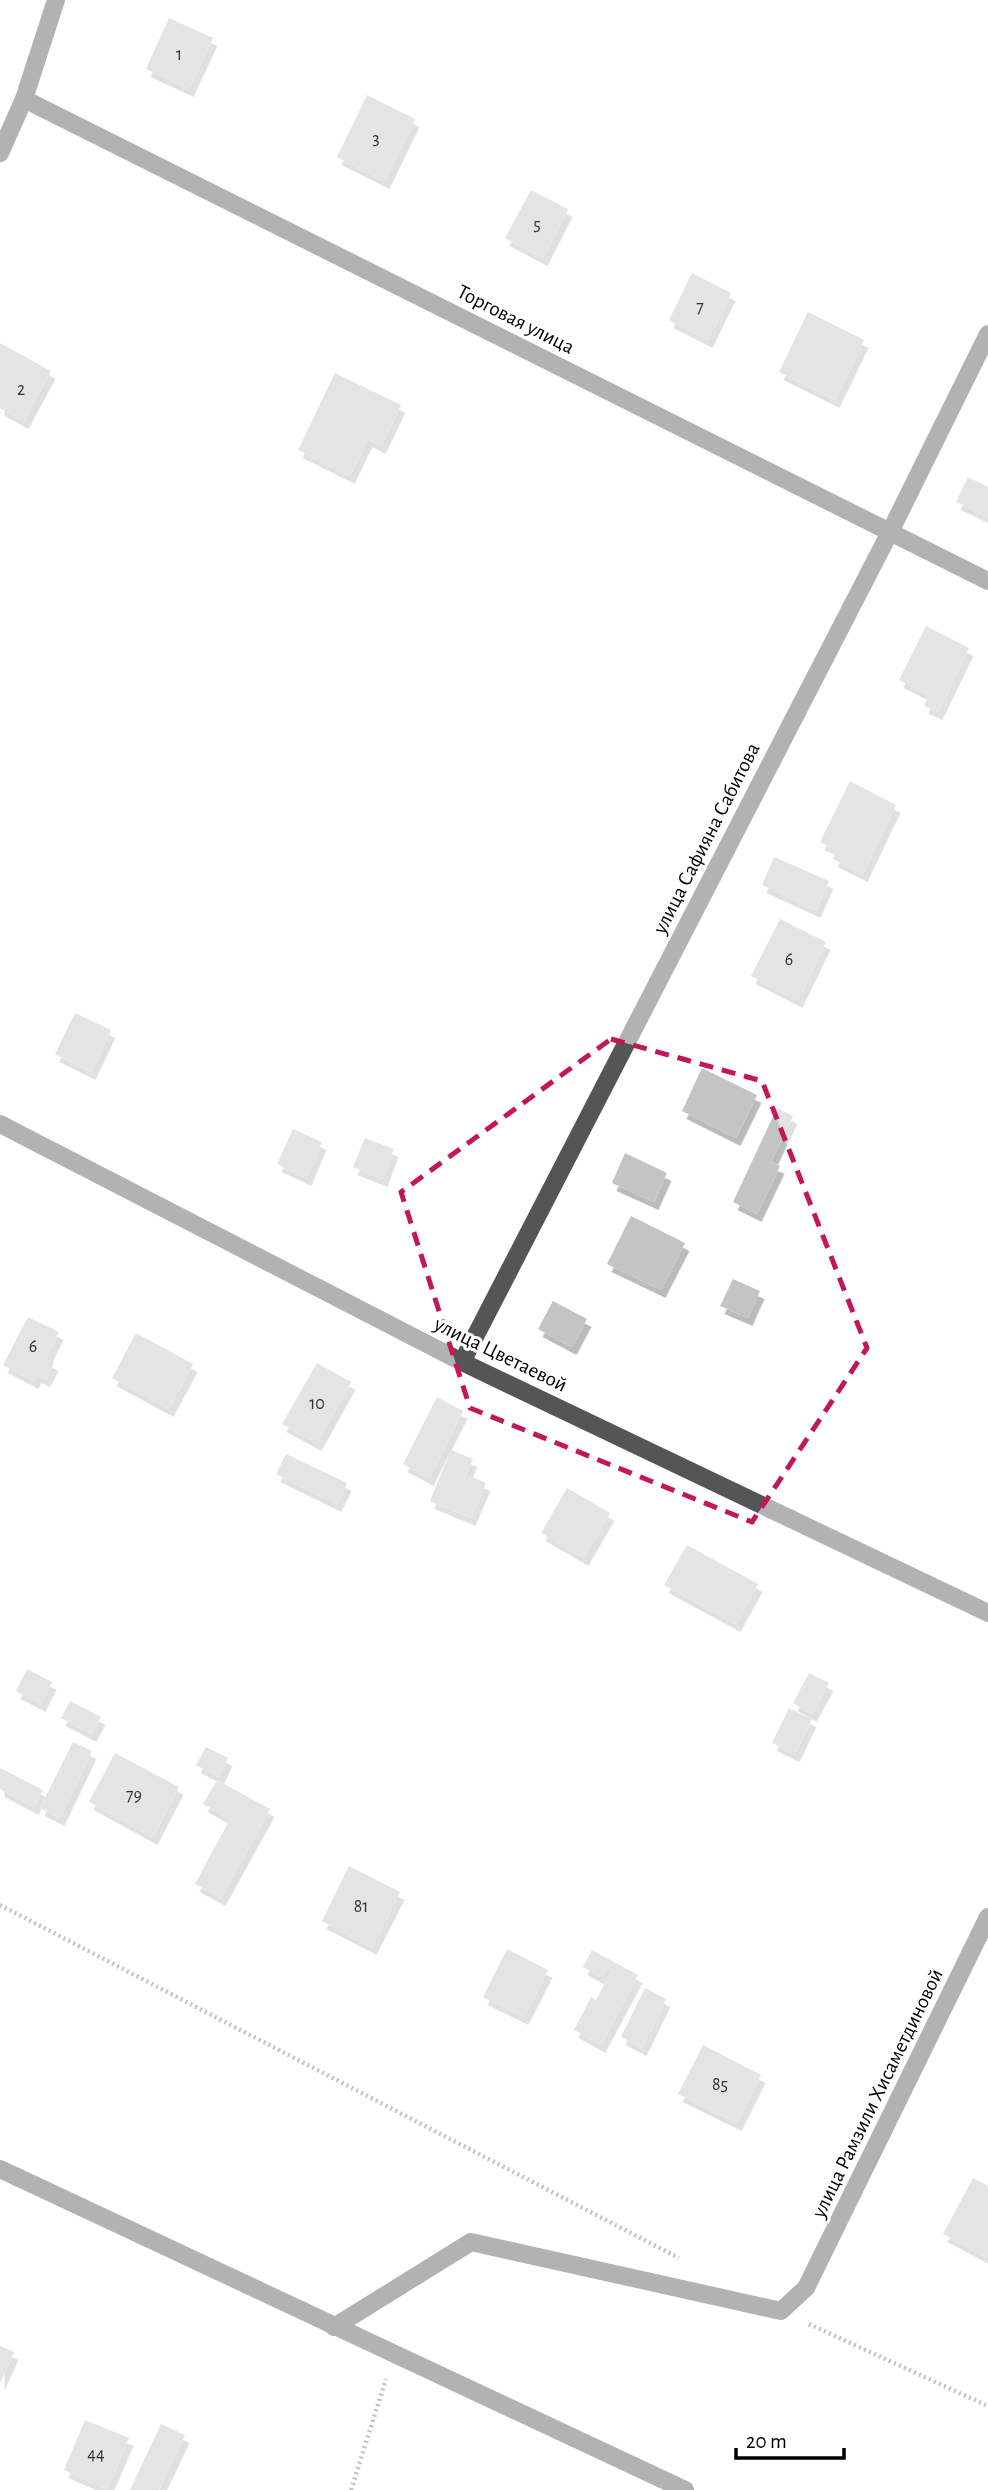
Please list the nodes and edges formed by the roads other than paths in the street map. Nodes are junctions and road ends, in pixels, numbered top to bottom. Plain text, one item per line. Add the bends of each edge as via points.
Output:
1 (56, 0) edge
2 (24, 99) junction
3 (0, 153) edge
4 (988, 334) edge
5 (890, 532) junction
6 (988, 581) edge
7 (0, 1124) edge
8 (462, 1362) junction
9 (988, 1613) edge
10 (988, 1917) edge
11 (0, 2169) edge
12 (334, 2327) junction
13 (685, 2490) edge

1 - 2 street
2 - 3 street
2 - 5 street, Торговая улица
4 - 5 street, улица Сафияна Сабитова
5 - 6 street, Торговая улица
5 - 8 street, улица Сафияна Сабитова
7 - 8 street, улица Цветаевой
8 - 9 street, улица Цветаевой
10 - 12 street, улица Рамзили Хисаметдиновой via 806,2288 781,2311 471,2242
11 - 12 street
12 - 13 street

